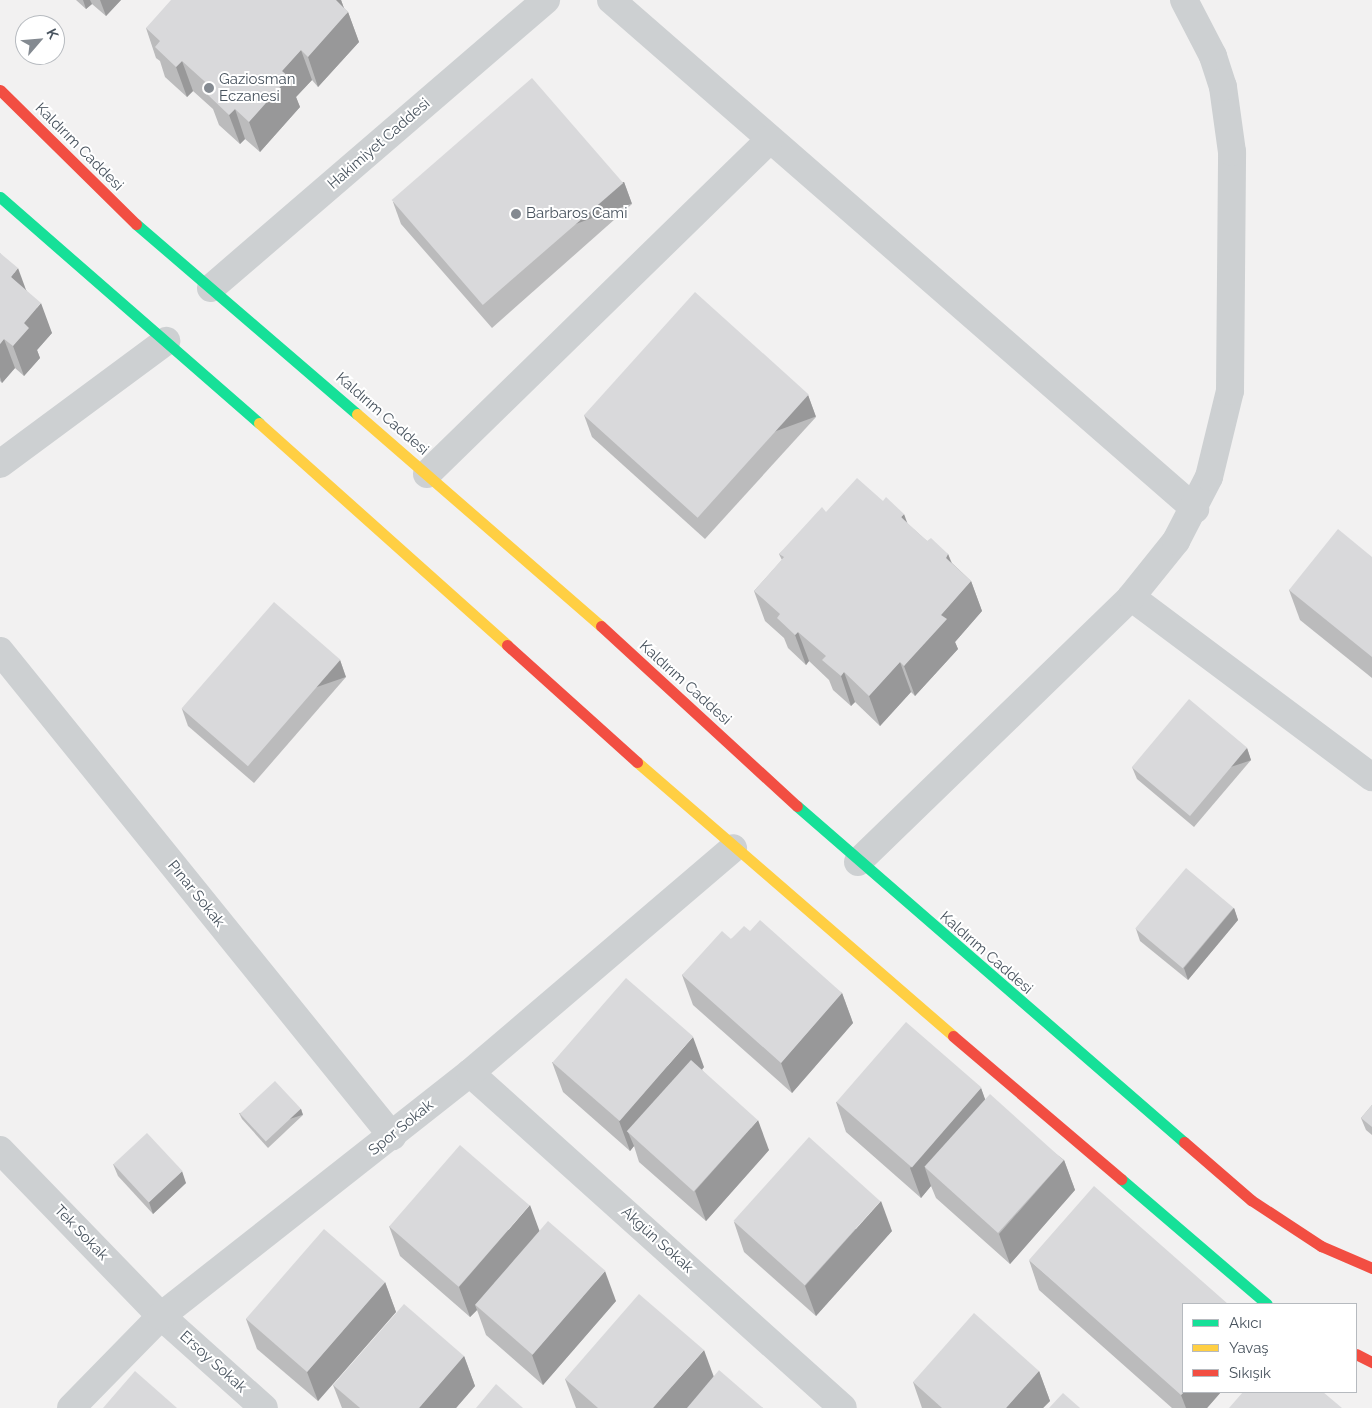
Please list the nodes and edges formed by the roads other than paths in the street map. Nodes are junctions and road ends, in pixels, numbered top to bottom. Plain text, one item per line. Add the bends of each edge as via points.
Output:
1 (546, 0) edge
2 (611, 0) edge
3 (1184, 0) edge
4 (0, 90) edge
5 (770, 139) junction
6 (0, 197) edge
7 (211, 288) junction
8 (166, 341) junction
9 (0, 464) edge
10 (427, 474) junction
11 (1195, 510) junction
12 (1131, 596) junction
13 (0, 651) edge
14 (1372, 777) edge
15 (733, 848) junction
16 (858, 862) junction
17 (470, 1073) junction
18 (392, 1136) junction
19 (0, 1150) edge
20 (1372, 1268) edge
21 (1266, 1303) edge
22 (162, 1316) junction
23 (1357, 1354) edge
24 (1372, 1362) edge
25 (71, 1408) edge
26 (264, 1408) edge
27 (843, 1408) edge

1 - 7 street, Hakimiyet Caddesi
2 - 5 street
3 - 11 street via 1213,56 1223,87 1232,152 1230,391 1222,435
4 - 7 street, Kaldırım Caddesi via 138,226
5 - 10 street
5 - 11 street
6 - 8 street
7 - 10 street, Kaldırım Caddesi
8 - 9 street
8 - 15 street
10 - 16 street, Kaldırım Caddesi via 523,555
11 - 12 street via 1166,556
12 - 14 street
12 - 16 street
13 - 18 street, Pınar Sokak
15 - 17 street, Spor Sokak
15 - 21 street
16 - 20 street, Kaldırım Caddesi via 1251,1200 1321,1246
17 - 18 street, Spor Sokak
17 - 27 street, Akgün Sokak
18 - 22 street, Spor Sokak
19 - 22 street, Tek Sokak
22 - 25 street, Spor Sokak
22 - 26 street, Ersoy Sokak
23 - 24 street

